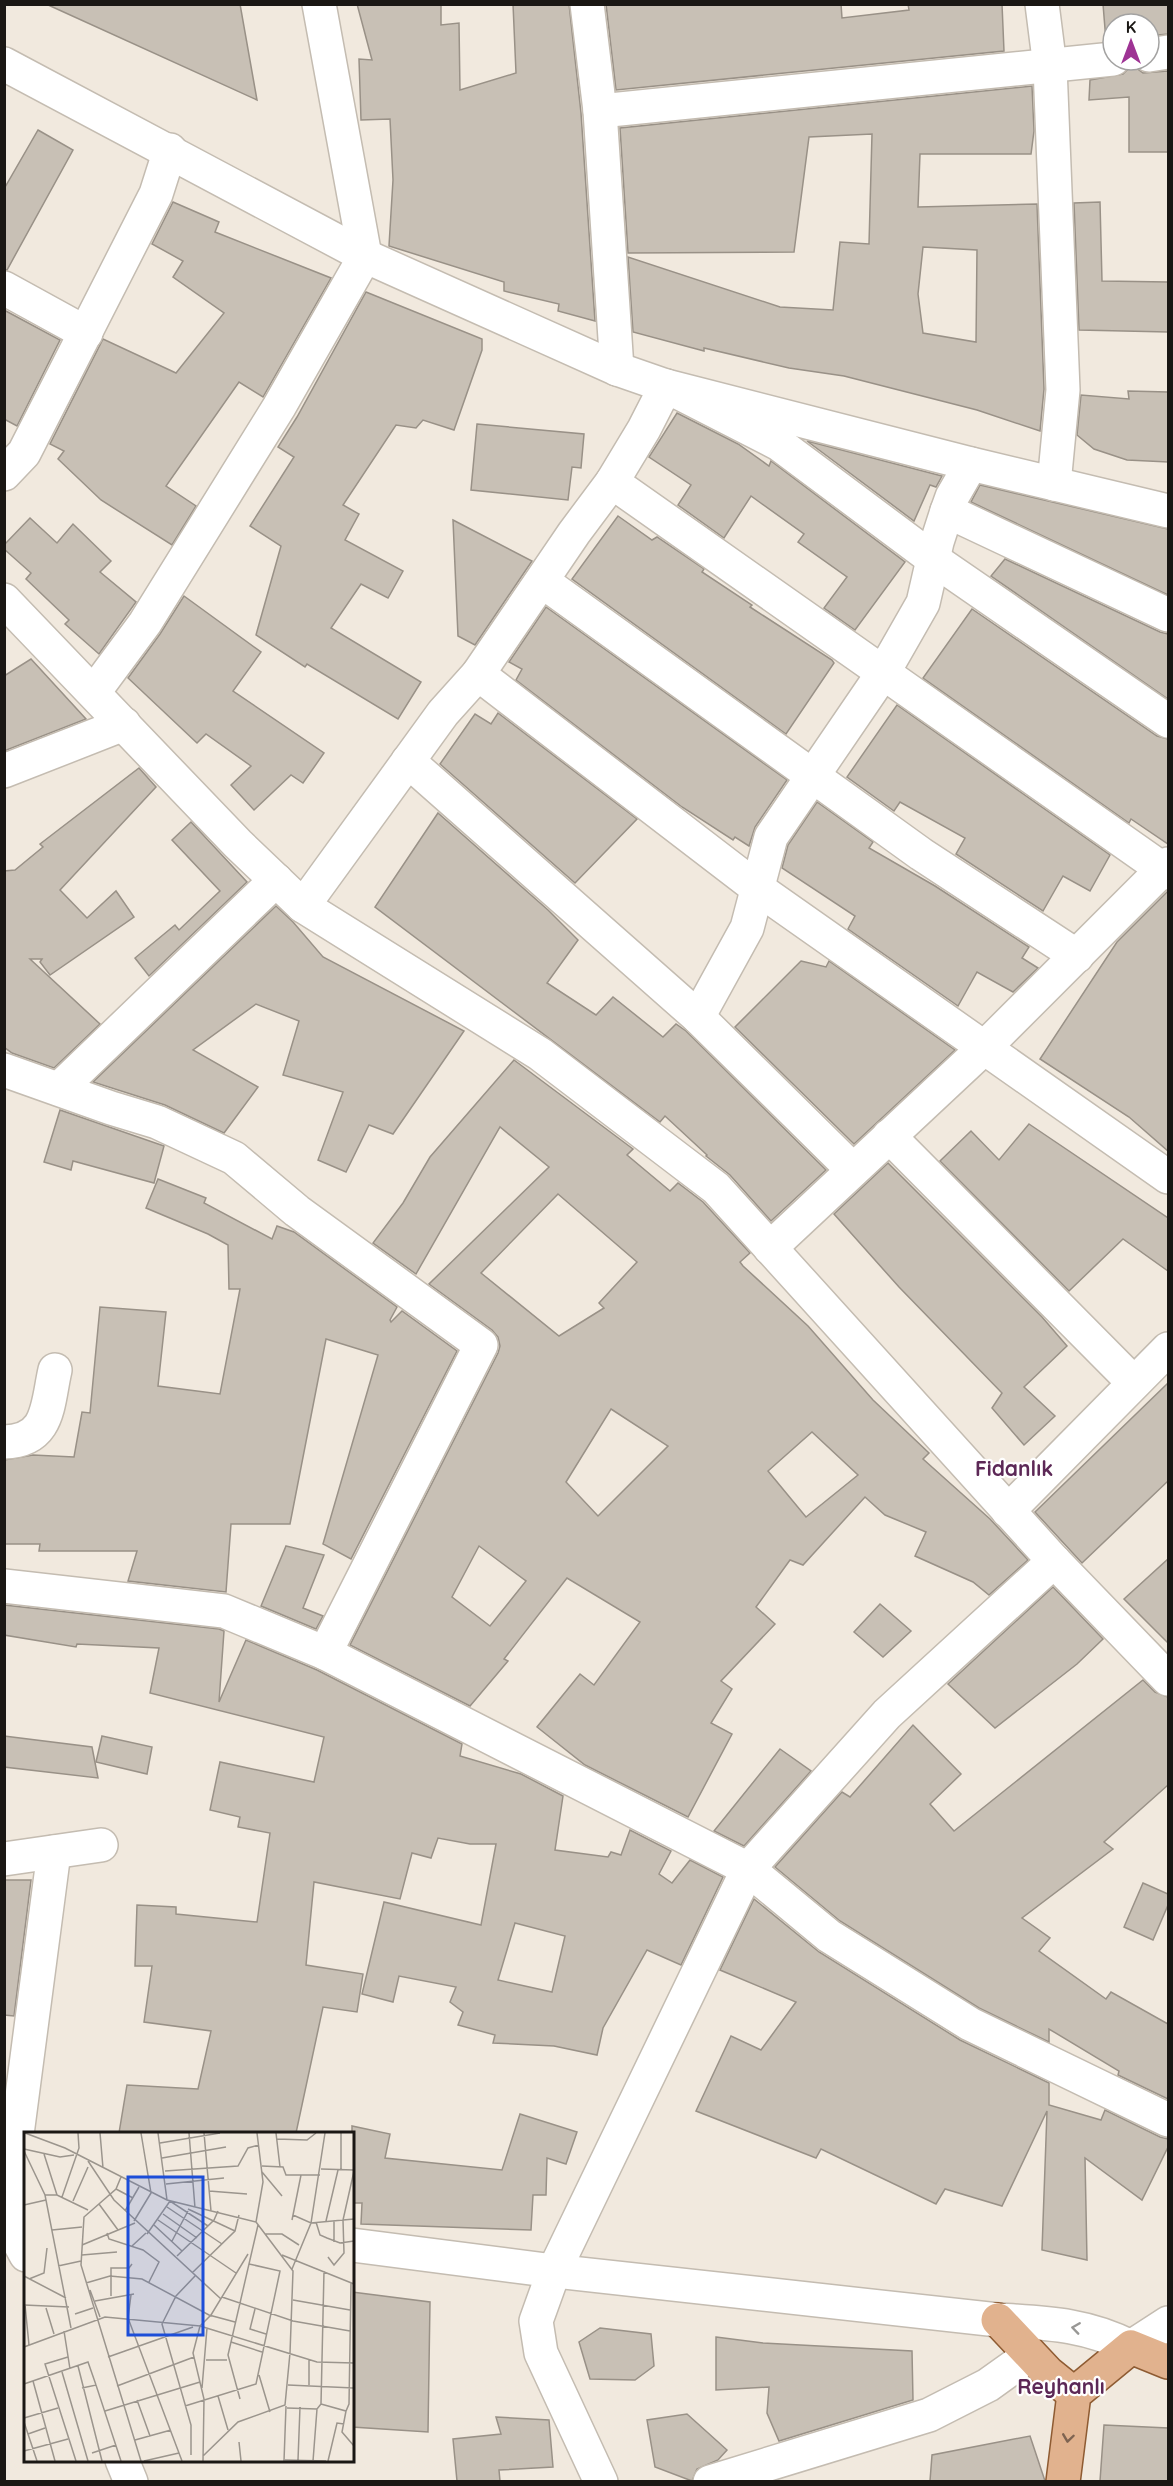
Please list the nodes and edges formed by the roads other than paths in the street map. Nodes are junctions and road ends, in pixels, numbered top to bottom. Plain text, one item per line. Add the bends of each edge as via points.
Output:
1 (319, 4) edge
2 (587, 4) edge
3 (1042, 4) edge
4 (1101, 61) edge
5 (4, 64) edge
6 (1050, 67) junction
7 (600, 111) junction
8 (170, 150) junction
9 (365, 256) junction
10 (4, 288) edge
11 (86, 333) junction
12 (617, 369) junction
13 (666, 386) junction
14 (971, 464) junction
15 (4, 474) edge
16 (612, 482) junction
17 (1054, 484) junction
18 (947, 511) junction
19 (1168, 511) edge
20 (933, 559) junction
21 (542, 581) junction
22 (4, 600) edge
23 (1168, 615) edge
24 (883, 673) junction
25 (478, 674) junction
26 (94, 692) junction
27 (1168, 721) edge
28 (124, 724) junction
29 (408, 761) junction
30 (4, 771) edge
31 (812, 775) junction
32 (1167, 869) edge
33 (276, 880) junction
34 (757, 888) junction
35 (303, 906) junction
36 (1077, 956) junction
37 (698, 1017) junction
38 (984, 1048) junction
39 (4, 1070) edge
40 (59, 1089) junction
41 (889, 1137) junction
42 (854, 1170) junction
43 (1168, 1177) edge
44 (770, 1248) junction
45 (1168, 1349) edge
46 (55, 1370) dead end
47 (1134, 1383) junction
48 (4, 1443) edge
49 (1008, 1511) junction
50 (1054, 1561) junction
51 (4, 1586) edge
52 (325, 1653) junction
53 (1168, 1679) edge
54 (101, 1845) dead end
55 (54, 1852) junction
56 (4, 1858) edge
57 (748, 1869) junction
58 (1168, 2120) edge
59 (12, 2219) edge
60 (354, 2245) edge
61 (24, 2250) edge
62 (554, 2271) junction
63 (998, 2320) junction
64 (1168, 2323) edge
65 (1131, 2347) junction
66 (1030, 2355) junction
67 (1168, 2362) edge
68 (1074, 2394) junction
69 (123, 2462) edge
70 (131, 2481) edge
71 (601, 2481) edge
72 (710, 2481) edge
73 (1063, 2481) edge

1 - 9 street
2 - 7 street
3 - 6 street
4 - 6 street
5 - 8 street
6 - 7 street
6 - 17 street via 1063,390
7 - 12 street
8 - 9 street
8 - 11 street via 156,194
9 - 12 street
9 - 26 street via 279,407 145,623
10 - 11 street
11 - 15 street via 24,453
12 - 13 street
13 - 14 street
13 - 16 street
13 - 20 street via 779,444
14 - 17 street
14 - 18 street
16 - 21 street
16 - 24 street
17 - 19 street
18 - 20 street
18 - 23 street
20 - 24 street via 923,603
20 - 27 street
21 - 25 street
21 - 31 street
22 - 26 street
24 - 31 street
24 - 32 street
25 - 29 street
25 - 34 street
26 - 28 street
28 - 30 street
28 - 33 street
29 - 35 street
29 - 37 street
31 - 34 street via 771,837
31 - 36 street via 921,854
32 - 36 street
33 - 35 street
33 - 40 street
34 - 37 street via 747,928
34 - 38 street
35 - 44 street via 540,1054 716,1188
36 - 38 street
37 - 42 street
38 - 41 street
38 - 43 street
39 - 40 street
40 - 52 street via 157,1122 234,1158 297,1211 481,1345
41 - 42 street
41 - 47 street
42 - 44 street
44 - 49 street
45 - 47 street
46 - 48 street via 42,1425 23,1441
47 - 49 street
49 - 50 street
50 - 53 street
50 - 57 street via 888,1714
51 - 52 street via 224,1611
52 - 57 street
54 - 55 street
55 - 56 street
55 - 59 street
57 - 58 street via 829,1936 970,2024
57 - 62 street
59 - 61 street
60 - 62 street
62 - 63 street
62 - 71 street via 536,2321 541,2354
65 -> 63 street via 1092,2330
63 - 66 main road
64 - 65 street
65 - 67 main road
65 - 68 main road
66 - 68 main road
66 - 72 street via 980,2389 929,2415
68 -> 73 main road
69 - 70 street

